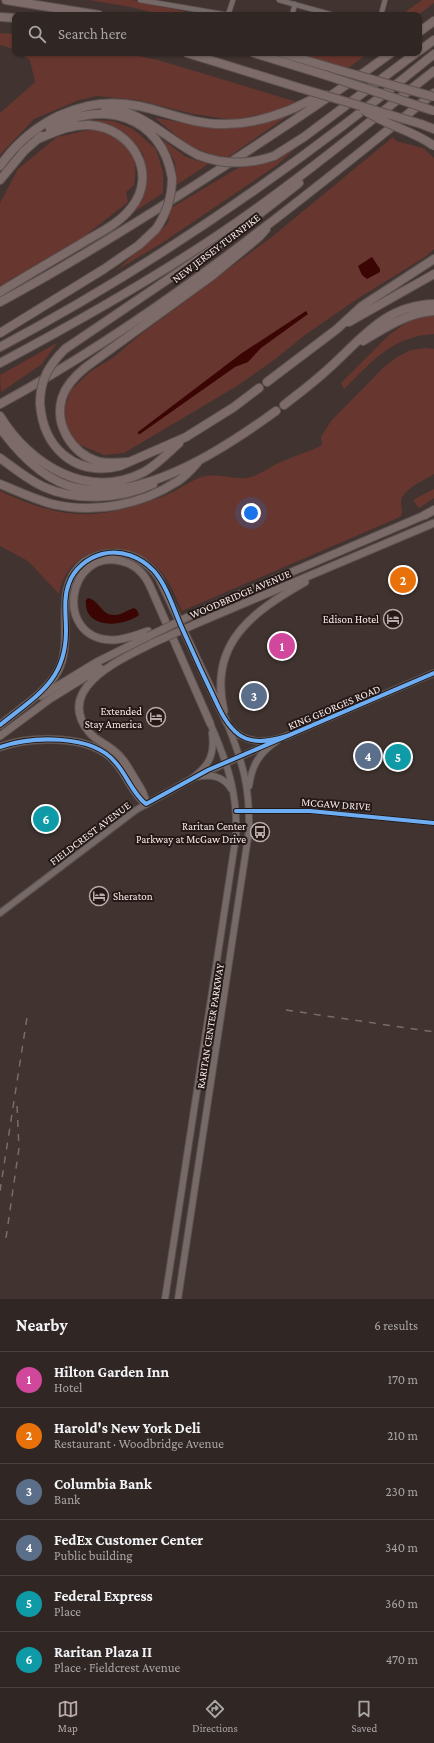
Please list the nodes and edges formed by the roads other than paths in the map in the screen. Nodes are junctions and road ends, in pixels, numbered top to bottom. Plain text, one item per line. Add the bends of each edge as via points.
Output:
1 (6, 0) edge
2 (140, 0) edge
3 (233, 0) edge
4 (279, 0) edge
5 (385, 0) edge
6 (295, 4) junction
7 (80, 12) edge
8 (210, 12) edge
9 (229, 12) edge
10 (293, 12) edge
11 (323, 12) edge
12 (382, 12) edge
13 (0, 16) edge
14 (12, 18) edge
15 (434, 21) edge
16 (422, 30) edge
17 (434, 40) edge
18 (422, 49) edge
19 (434, 54) edge
20 (197, 56) edge
21 (264, 56) edge
22 (292, 56) edge
23 (387, 56) edge
24 (412, 56) edge
25 (434, 71) edge
26 (340, 91) junction
27 (434, 94) edge
28 (434, 97) edge
29 (359, 106) junction
30 (434, 111) edge
31 (56, 117) junction
32 (434, 129) edge
33 (38, 139) junction
34 (434, 146) edge
35 (314, 165) junction
36 (0, 166) edge
37 (0, 180) edge
38 (273, 220) junction
39 (434, 259) edge
40 (434, 274) edge
41 (0, 292) edge
42 (0, 302) edge
43 (434, 304) edge
44 (434, 311) edge
45 (337, 329) junction
46 (0, 333) edge
47 (0, 347) edge
48 (351, 348) junction
49 (0, 363) edge
50 (267, 382) dead end
51 (259, 388) dead end
52 (0, 404) edge
53 (284, 405) dead end
54 (276, 411) dead end
55 (0, 416) edge
56 (2, 426) edge
57 (186, 437) junction
58 (0, 458) edge
59 (202, 458) junction
60 (128, 462) junction
61 (168, 474) junction
62 (0, 484) edge
63 (434, 511) edge
64 (425, 515) joint
65 (434, 523) edge
66 (348, 560) junction
67 (148, 633) junction
68 (153, 643) junction
69 (434, 673) edge
70 (210, 723) junction
71 (227, 723) junction
72 (0, 725) edge
73 (0, 736) edge
74 (287, 736) junction
75 (276, 741) junction
76 (0, 747) edge
77 (240, 756) junction
78 (226, 762) junction
79 (191, 779) junction
80 (235, 795) junction
81 (248, 799) junction
82 (146, 804) junction
83 (236, 811) junction
84 (249, 812) junction
85 (434, 823) edge
86 (0, 913) edge
87 (165, 1299) edge
88 (178, 1299) edge

1 - 7 highway
2 - 8 street
3 - 9 street
4 - 6 street
5 - 12 street
6 - 10 street
6 - 11 street
13 - 14 highway
15 - 16 highway
17 - 18 highway
19 - 47 highway, NEW JERSEY TURNPIKE via 350,121 231,209 127,275
20 - 29 highway, bridge
21 - 30 highway, bridge
22 - 28 highway, bridge
23 - 26 highway
24 - 31 highway, bridge via 304,137 274,156 253,161 232,163 208,159 184,148 142,118 111,108 87,108
25 - 35 highway, NEW JERSEY TURNPIKE
26 - 31 highway via 272,116 240,123 206,123 138,106 111,103 86,105
26 - 42 highway via 118,234
27 - 38 highway, NEW JERSEY TURNPIKE
29 - 32 highway, bridge
29 - 34 highway, bridge via 378,120 415,134
31 - 36 highway via 28,136
33 - 37 highway via 24,151
33 - 41 highway via 80,125 113,130 130,143 140,162 143,182 130,210 111,226
33 - 46 highway, bridge via 55,127 78,117 99,113 134,121 154,137 167,157 172,178 170,199 156,229 122,257
35 - 49 highway, NEW JERSEY TURNPIKE via 238,222 136,288
35 - 60 highway, bridge via 299,183 261,214 65,348 48,369 40,392 41,415 48,437 63,454 84,467 110,469
38 - 52 highway, NEW JERSEY TURNPIKE via 181,290 134,322
38 - 60 highway via 259,237 86,367 68,385 60,410 64,432 71,442 79,451 98,461
39 - 45 highway via 362,306
40 - 45 highway
43 - 48 highway via 416,306 386,316
44 - 48 highway via 416,313 396,321
45 - 50 highway
48 - 53 highway
51 - 57 highway
54 - 59 highway via 236,439
55 - 56 highway
56 - 57 highway via 49,467 64,475 92,482 115,481 144,472 152,468
56 - 61 highway via 17,449 34,465 62,483 77,488 124,488
57 - 60 highway
58 - 61 highway via 38,484 70,495 127,493 156,483
59 - 61 highway
59 - 62 highway via 185,476 168,487 140,500 111,507 82,508 52,504
63 - 64 highway
64 - 67 main road, WOODBRIDGE AVENUE, bridge
65 - 66 main road, WOODBRIDGE AVENUE
66 - 68 main road, WOODBRIDGE AVENUE, bridge
66 - 71 main road via 272,602 252,618 235,638 225,656 220,674 220,689
67 - 70 main road via 112,640 85,630 76,617 73,601 76,584 83,573 97,563 113,560 130,564 142,572
67 - 72 main road, WOODBRIDGE AVENUE via 71,677
68 - 73 main road, WOODBRIDGE AVENUE via 66,688
68 - 82 main road via 117,662 92,680 85,690 80,707 82,718 91,735 113,749 122,759 142,791
69 - 74 street, KING GEORGES ROAD
70 - 78 main road, RARITAN CENTER PARKWAY
70 - 79 main road via 213,744 211,758
71 - 72 main road via 159,578 138,559 113,553 91,558 73,575 66,593 65,647 60,668 47,686
71 - 74 main road via 251,741 273,740
71 - 77 main road, RARITAN CENTER PARKWAY
74 - 75 street, KING GEORGES ROAD
75 - 77 street, KING GEORGES ROAD
75 - 81 main road via 264,750 255,762 250,777
76 - 82 main road via 27,740 50,739 97,749 114,760 137,796
77 - 78 street, FIELDCREST AVENUE
77 - 81 main road, RARITAN CENTER PARKWAY
78 - 79 street, FIELDCREST AVENUE
78 - 80 main road, RARITAN CENTER PARKWAY
79 - 80 main road via 218,777 228,784
79 - 82 street, FIELDCREST AVENUE
80 - 83 main road, RARITAN CENTER PARKWAY
81 - 84 main road, RARITAN CENTER PARKWAY
82 - 86 street, FIELDCREST AVENUE via 106,831
83 - 84 street, MCGAW DRIVE
83 - 87 main road, RARITAN CENTER PARKWAY via 234,856
84 - 85 street, MCGAW DRIVE via 310,811
84 - 88 main road, RARITAN CENTER PARKWAY via 243,878

